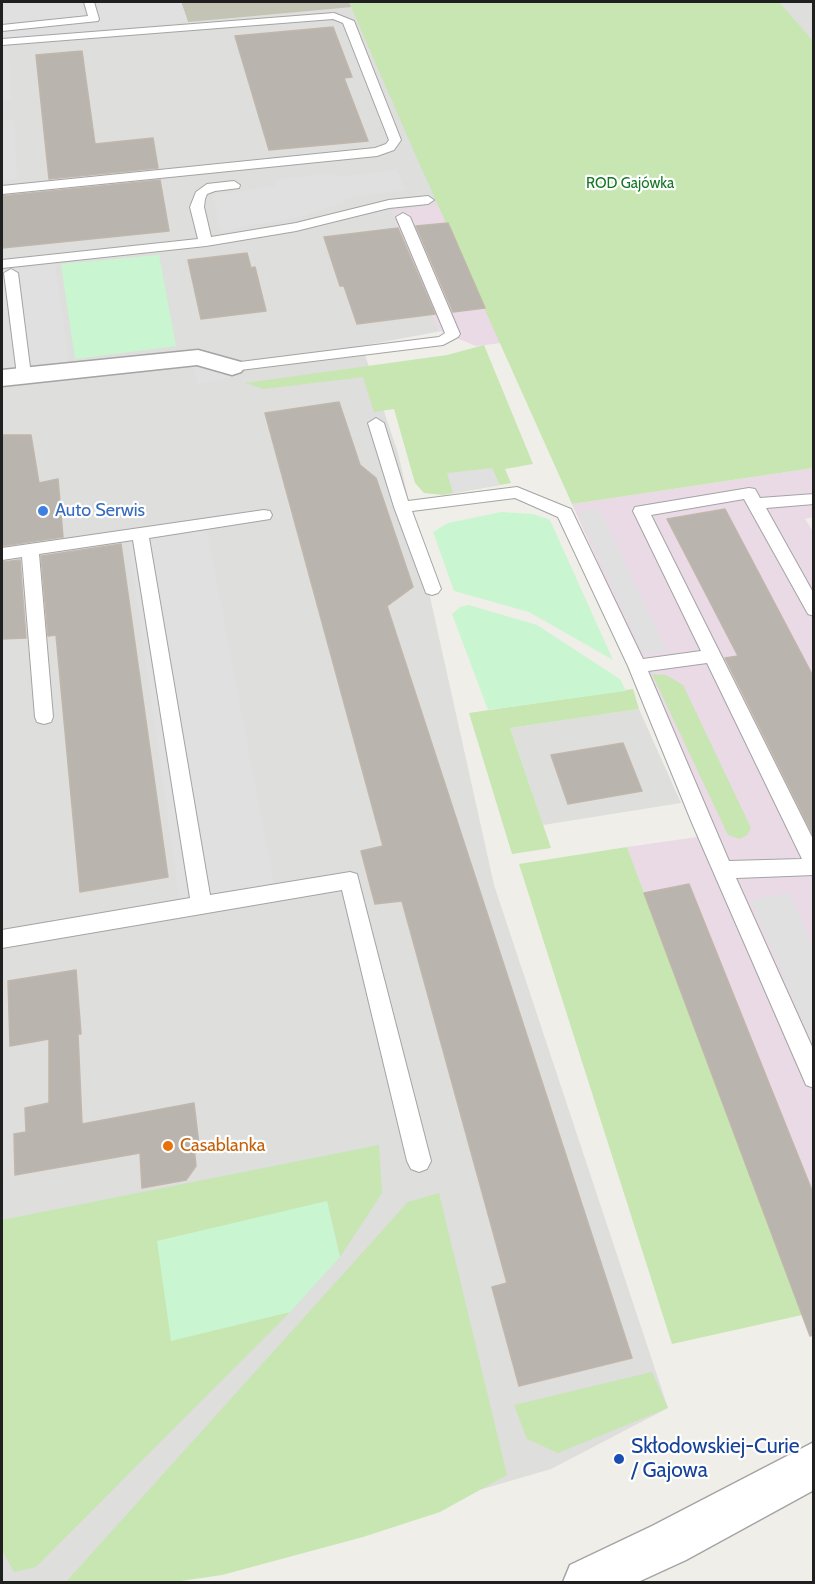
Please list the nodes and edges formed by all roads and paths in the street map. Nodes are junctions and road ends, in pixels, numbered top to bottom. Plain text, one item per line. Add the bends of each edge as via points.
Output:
1 (89, 2) edge
2 (2, 28) edge
3 (2, 42) edge
4 (234, 185) dead end
5 (2, 190) edge
6 (428, 200) dead end
7 (403, 217) dead end
8 (206, 242) junction
9 (6, 269) edge
10 (232, 367) joint
11 (13, 376) edge
12 (376, 423) dead end
13 (813, 499) edge
14 (755, 504) junction
15 (402, 507) junction
16 (264, 515) dead end
17 (140, 534) junction
18 (30, 550) junction
19 (2, 554) edge
20 (432, 589) dead end
21 (813, 610) edge
22 (712, 656) junction
23 (637, 666) junction
24 (44, 717) dead end
25 (813, 862) edge
26 (813, 867) edge
27 (724, 870) junction
28 (201, 905) junction
29 (2, 939) edge
30 (813, 1078) edge
31 (419, 1161) dead end
32 (813, 1465) edge
33 (586, 1582) edge

1 - 2 lane via 94,19
3 - 5 lane via 334,16 348,21 395,140 390,147 377,152
4 - 8 lane via 202,192 197,207
6 - 8 lane via 389,204 296,227
7 - 10 lane via 453,334 443,341
8 - 9 lane
9 - 11 lane
10 - 11 street via 198,357
12 - 15 lane
13 - 14 lane
14 - 21 lane
14 - 22 lane via 748,493 641,511
15 - 20 lane
15 - 23 lane via 517,492 565,513
16 - 17 lane
17 - 18 lane
17 - 28 lane
18 - 19 lane
18 - 24 lane
22 - 23 lane
22 - 25 lane
23 - 27 lane
26 - 27 lane
27 - 30 lane
28 - 29 lane
28 - 31 lane via 350,880
32 - 33 street via 669,1543

